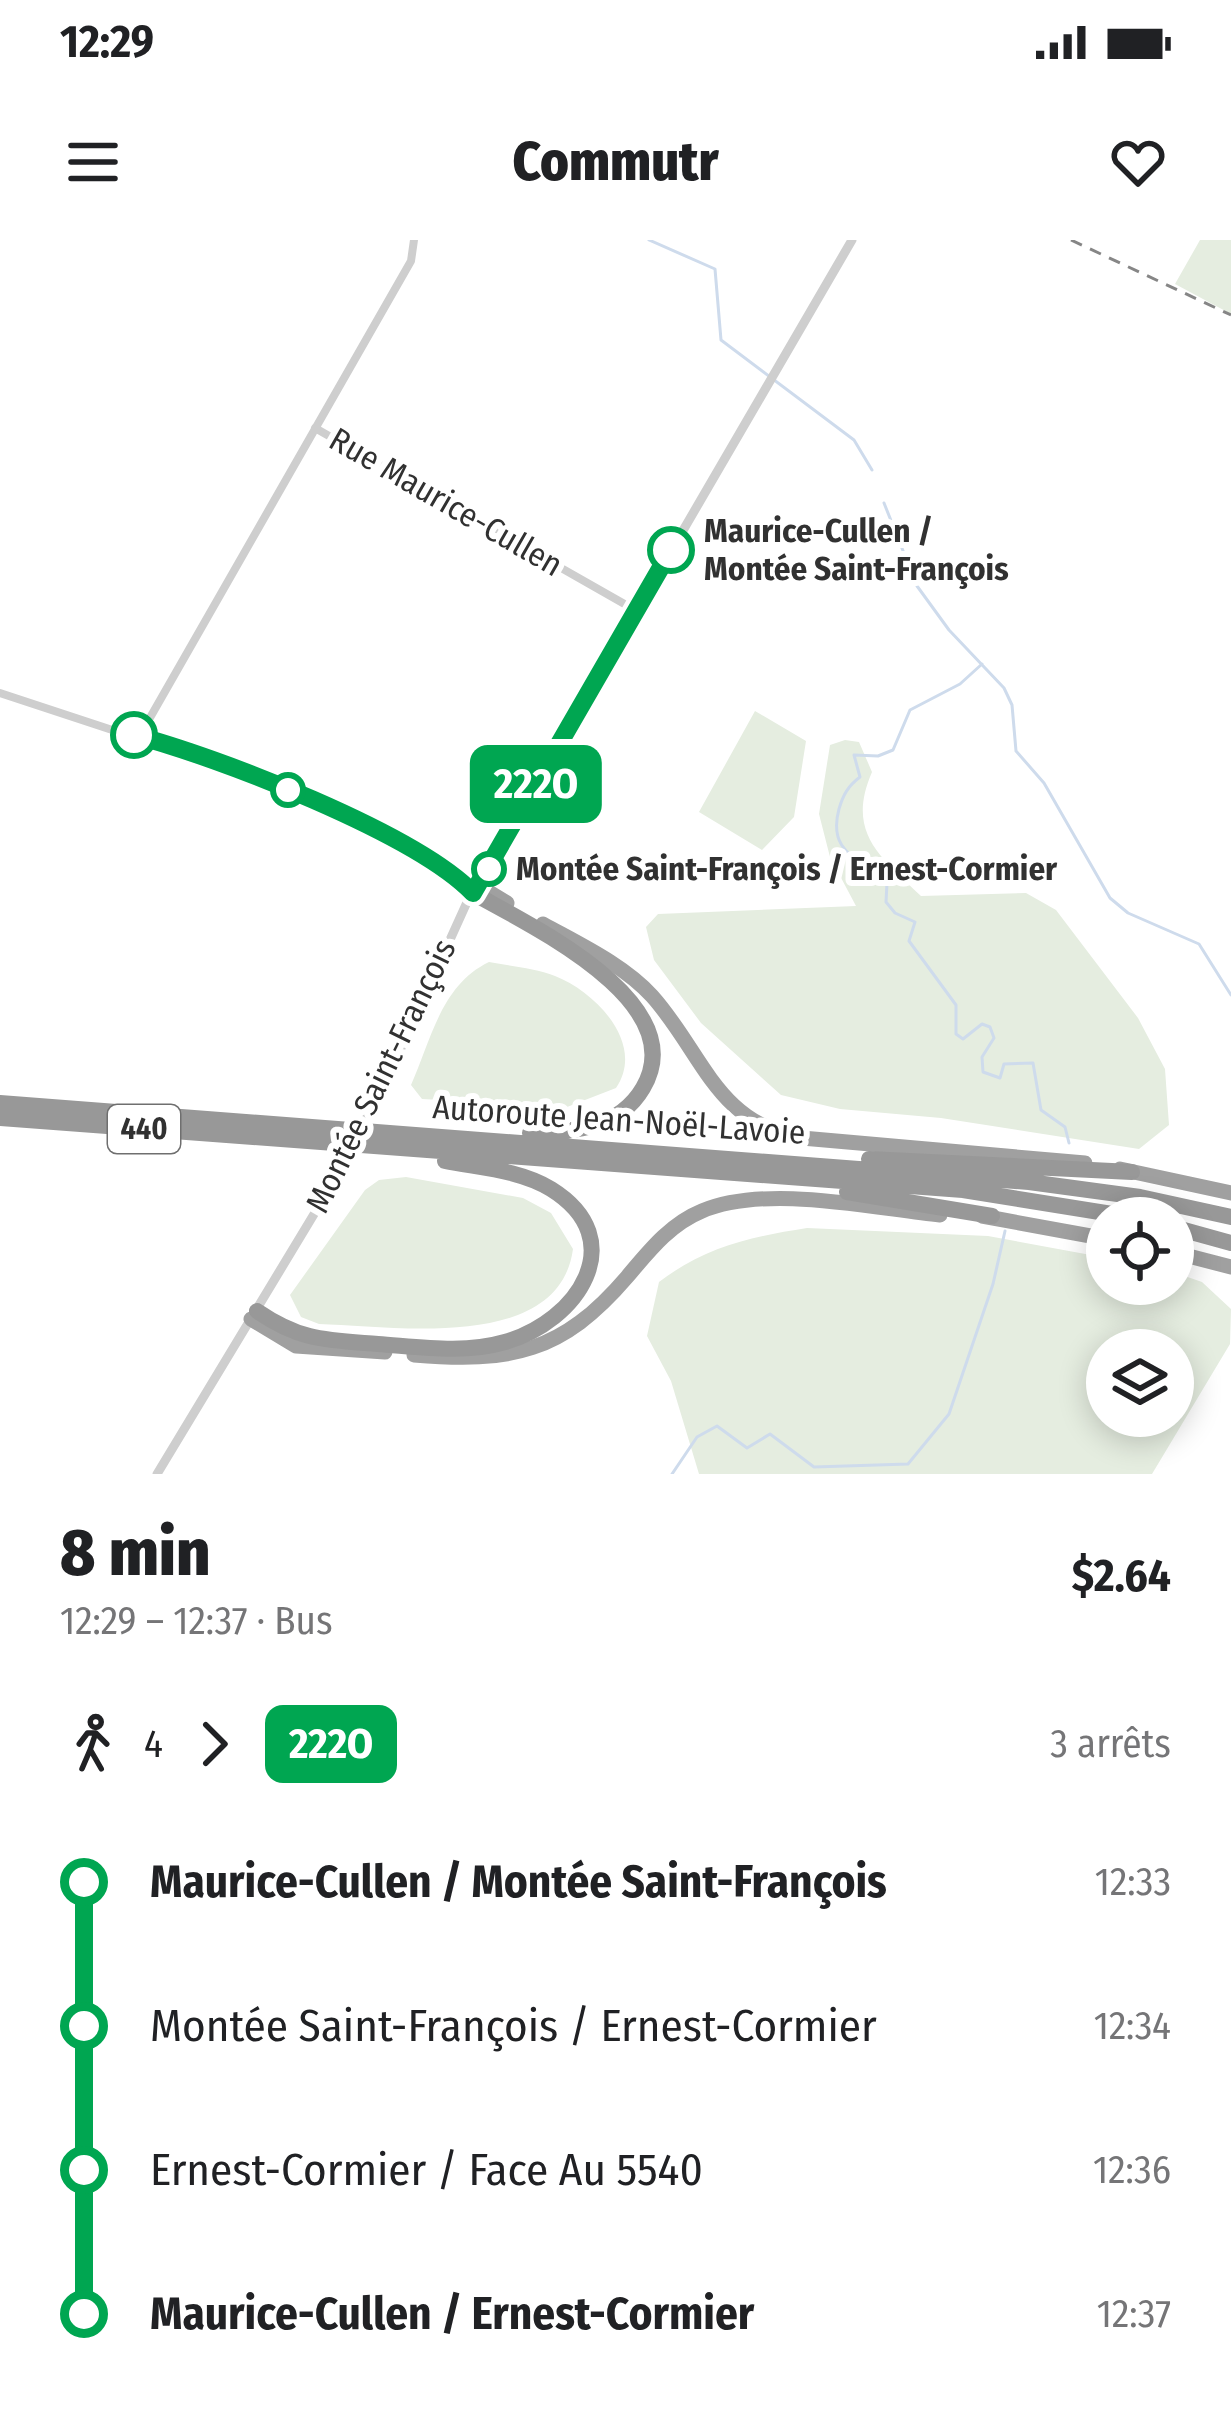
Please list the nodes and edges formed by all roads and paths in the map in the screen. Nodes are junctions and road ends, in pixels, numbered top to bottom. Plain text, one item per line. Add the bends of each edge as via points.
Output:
1 (414, 240) edge
2 (852, 240) edge
3 (315, 428) junction
4 (635, 610) junction
5 (0, 693) edge
6 (139, 736) junction
7 (471, 887) junction
8 (0, 1103) edge
9 (0, 1118) edge
10 (433, 1136) junction
11 (380, 1147) junction
12 (675, 1154) junction
13 (1132, 1172) junction
14 (757, 1178) junction
15 (1231, 1193) edge
16 (1086, 1209) edge
17 (992, 1216) junction
18 (1231, 1217) edge
19 (1194, 1233) edge
20 (1086, 1235) edge
21 (1231, 1243) edge
22 (1194, 1257) edge
23 (1231, 1267) edge
24 (254, 1315) junction
25 (157, 1474) edge

1 - 3 street via 411,261
2 - 4 street, Montée Saint-François
3 - 4 street, Rue Maurice-Cullen
3 - 6 street, Rue Maurice-Cullen
4 - 7 street, Montée Saint-François
5 - 6 street
6 - 7 street via 309,800
7 - 10 highway via 605,976 640,1016 653,1060 634,1100 599,1125
7 - 13 highway via 642,986 717,1094 758,1125 812,1139 1029,1155
7 - 24 street, Montée Saint-François via 369,1113
8 - 10 highway, Autoroute Jean-Noël-Lavoie / 440
9 - 11 highway, Autoroute Jean-Noël-Lavoie / 440
10 - 12 highway, Autoroute Jean-Noël-Lavoie / 440
11 - 14 highway, Autoroute Jean-Noël-Lavoie / 440
11 - 24 highway via 512,1174 556,1193 591,1243 578,1295 526,1335 462,1349 304,1338
12 - 13 highway
12 - 18 highway, Autoroute Jean-Noël-Lavoie / 440 via 1061,1185
13 - 15 highway
14 - 16 highway, Autoroute Jean-Noël-Lavoie / 440 via 995,1193
14 - 17 highway
17 - 20 highway
17 - 24 highway via 767,1199 718,1205 663,1236 576,1328 493,1358 300,1347
19 - 21 highway
22 - 23 highway
24 - 25 street, Montée Saint-François

